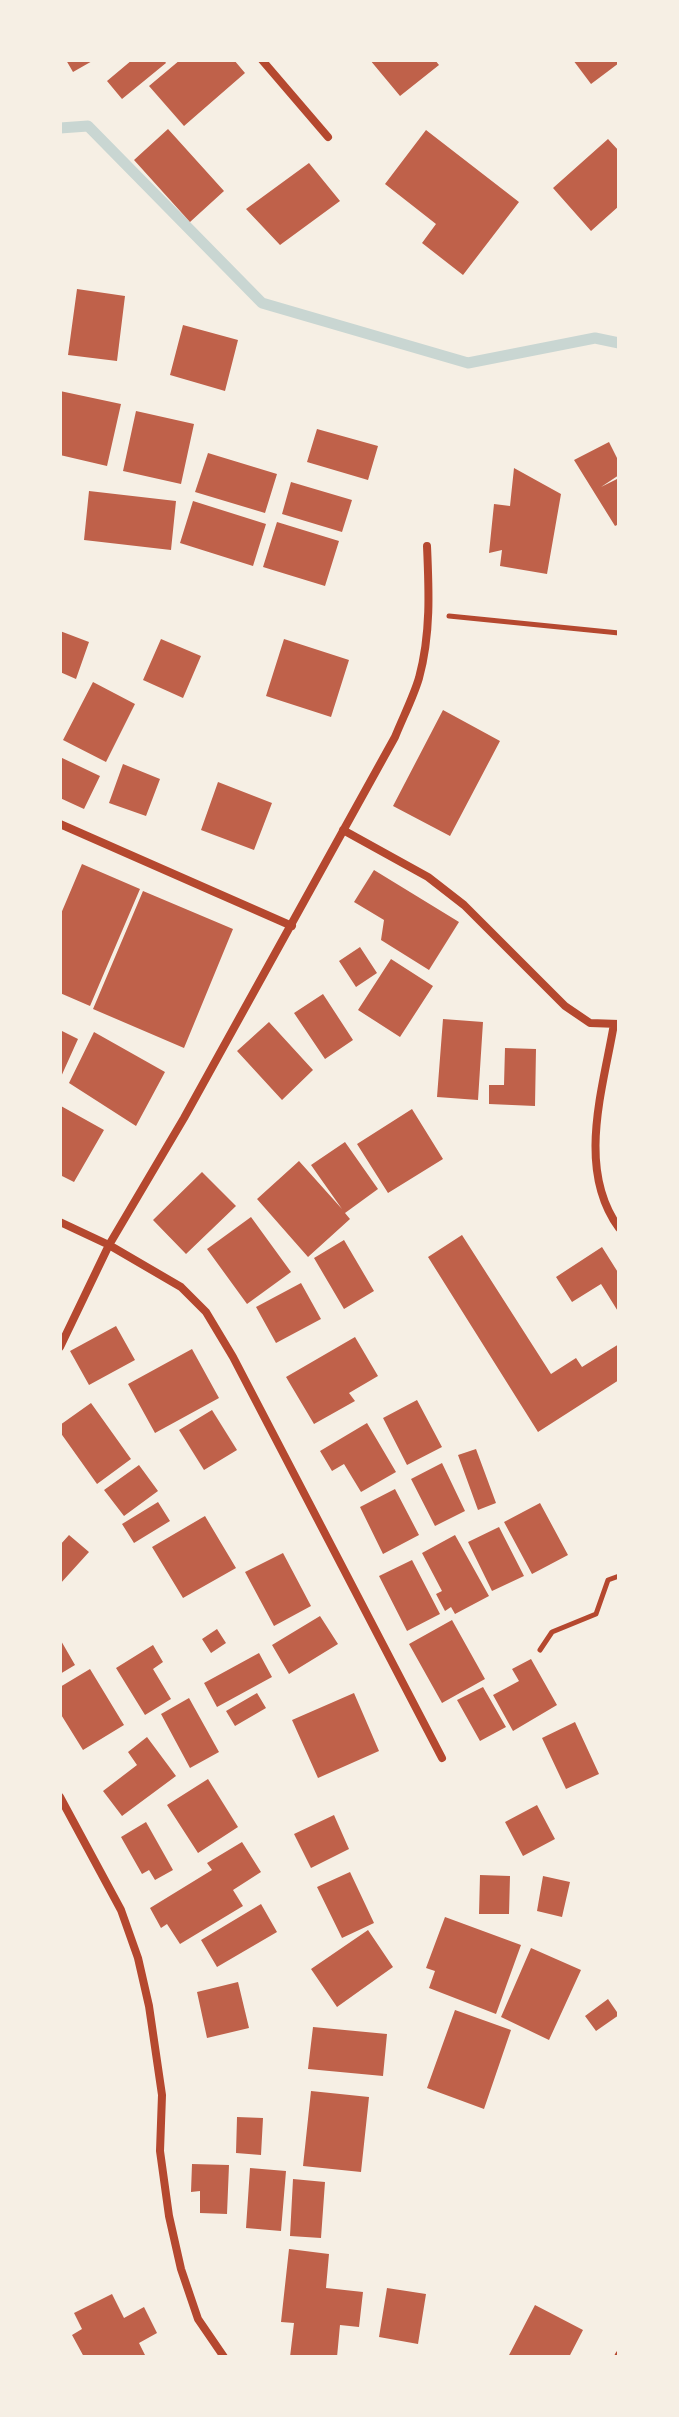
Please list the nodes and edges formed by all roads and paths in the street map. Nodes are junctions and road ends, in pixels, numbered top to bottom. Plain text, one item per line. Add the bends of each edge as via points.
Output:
1 (262, 60) edge
2 (328, 137) dead end
3 (427, 546) dead end
4 (429, 614) junction
5 (619, 633) edge
6 (60, 824) edge
7 (343, 830) junction
8 (292, 926) junction
9 (617, 1024) edge
10 (60, 1222) edge
11 (619, 1228) edge
12 (109, 1245) junction
13 (60, 1347) edge
14 (619, 1576) edge
15 (540, 1650) dead end
16 (442, 1758) dead end
17 (60, 1797) edge
18 (224, 2357) edge

1 - 2 street
3 - 4 street
4 - 5 path
4 - 7 street via 419,677
6 - 8 street
7 - 8 street
7 - 9 street via 428,877 464,905 565,1006 590,1023
8 - 12 street
9 - 11 street via 594,1157 602,1198
10 - 12 street
12 - 13 street
12 - 16 street via 181,1287 206,1312
14 - 15 path via 608,1580 596,1614 552,1632
17 - 18 street via 121,1910 138,1958 162,2095 160,2151 169,2216 198,2319

